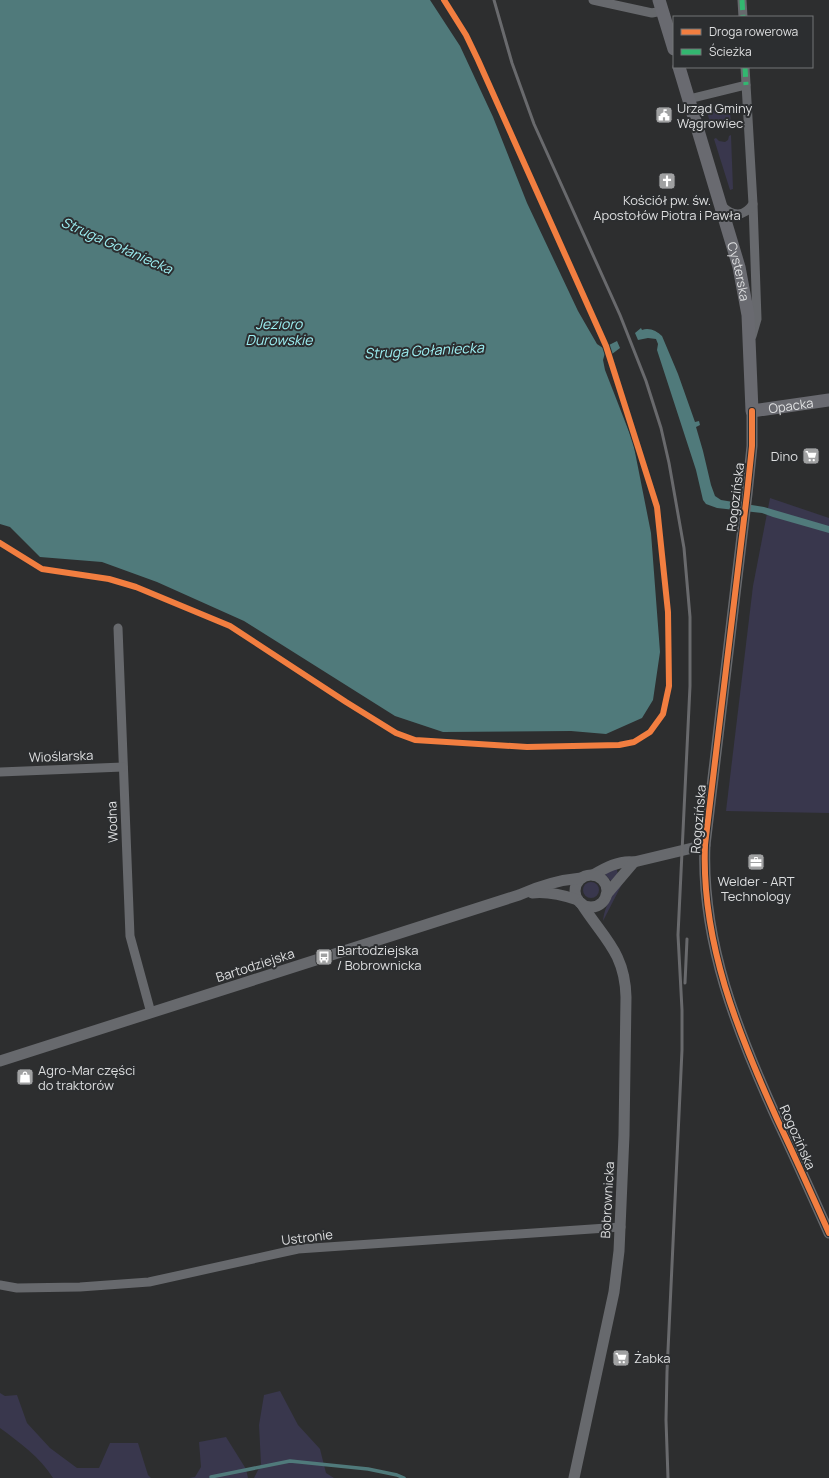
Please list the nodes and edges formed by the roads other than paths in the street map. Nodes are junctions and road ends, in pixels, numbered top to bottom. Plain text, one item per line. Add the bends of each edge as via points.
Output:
1 (593, 0) edge
2 (742, 0) edge
3 (660, 5) edge
4 (743, 16) edge
5 (673, 46) edge
6 (680, 68) edge
7 (745, 68) edge
8 (746, 85) junction
9 (689, 99) junction
10 (753, 204) junction
11 (722, 206) junction
12 (750, 343) junction
13 (829, 400) edge
14 (752, 411) junction
15 (118, 628) dead end
16 (123, 766) junction
17 (0, 772) edge
18 (705, 845) junction
19 (634, 862) junction
20 (593, 875) junction
21 (581, 878) junction
22 (519, 895) junction
23 (603, 899) junction
24 (580, 902) junction
25 (598, 925) junction
26 (151, 1013) junction
27 (0, 1061) edge
28 (621, 1227) junction
29 (829, 1233) edge
30 (0, 1285) edge
31 (574, 1478) edge

1 - 3 street via 652,13
2 - 4 street
3 - 5 main road
6 - 9 main road, Cysterska
7 - 8 street
8 - 9 street
8 - 10 street
9 - 11 main road, Cysterska
10 - 11 street via 750,210 739,214 727,211
10 - 12 street via 757,319
11 - 12 main road, Cysterska via 740,273
12 - 14 main road, Cysterska
13 - 14 main road, Opacka
14 - 18 street, Rogozińska via 752,446 747,494
15 - 16 street, Wodna
16 - 17 street, Wioślarska
16 - 26 street, Wodna via 130,936
18 - 19 street
18 - 29 street, Rogozińska via 707,905 724,986 757,1074
19 - 20 street via 618,863
19 - 23 street
20 - 21 street
20 - 23 street via 602,880 607,890
21 - 22 street, Bartodziejska via 537,886
21 - 24 street via 576,886 576,896
22 - 24 street, Bartodziejska via 545,892
22 - 26 street, Bartodziejska
23 - 24 street via 594,906
23 - 25 street
24 - 25 street, Bobrownicka
25 - 28 street, Bobrownicka via 619,958 626,988
26 - 27 street, Bartodziejska
28 - 30 street, Ustronie via 298,1249 149,1282 80,1287 17,1288
28 - 31 street, Bobrownicka via 614,1292

